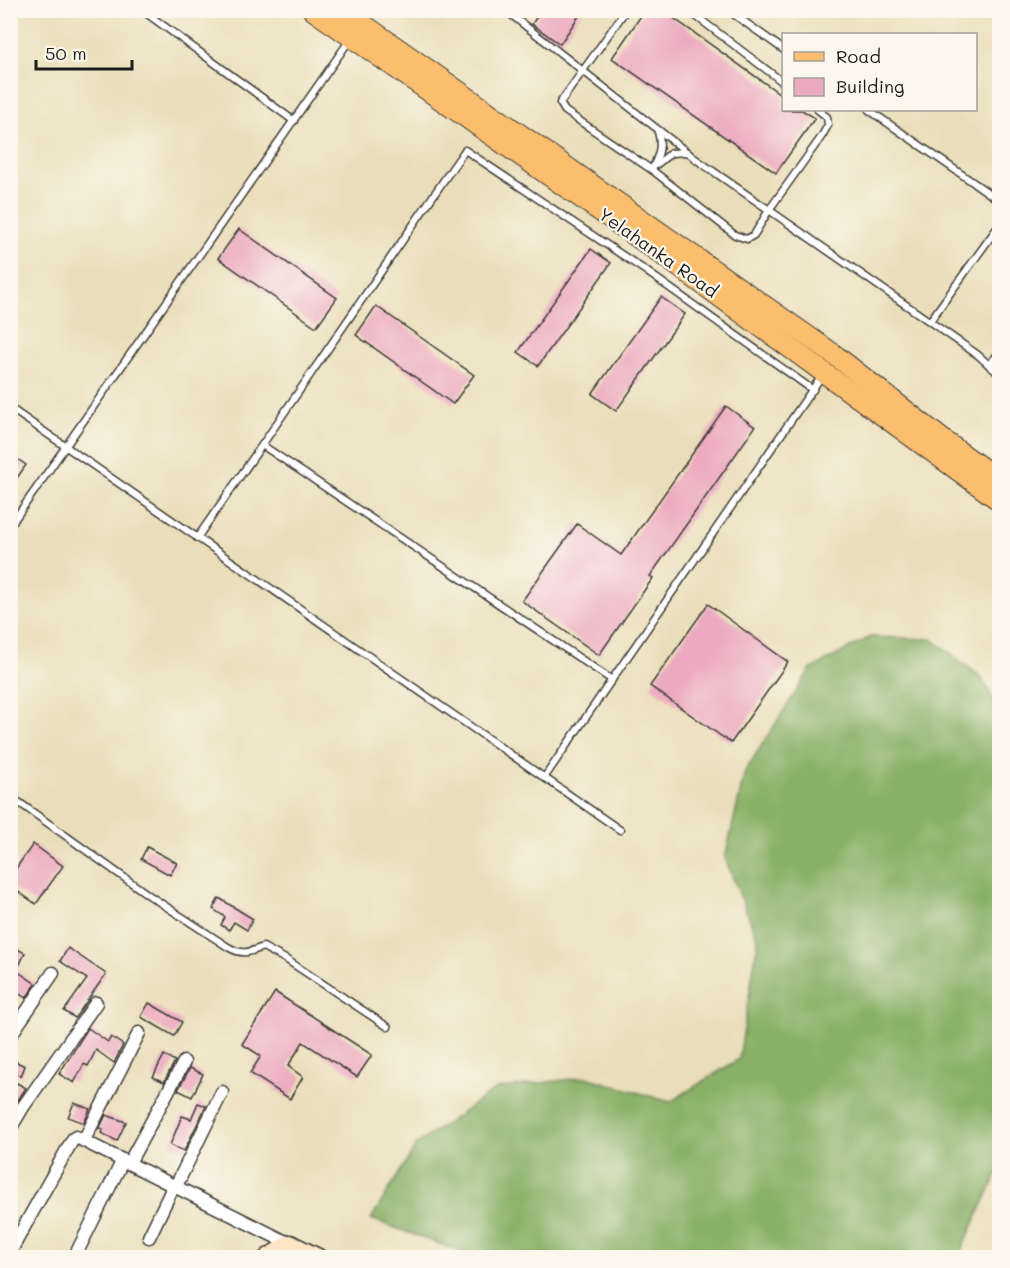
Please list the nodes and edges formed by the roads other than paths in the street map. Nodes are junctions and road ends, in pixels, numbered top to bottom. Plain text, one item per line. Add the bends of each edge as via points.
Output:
1 (142, 10) edge
2 (313, 10) edge
3 (343, 10) edge
4 (505, 10) edge
5 (626, 10) edge
6 (688, 10) edge
7 (728, 10) edge
8 (351, 38) junction
9 (782, 49) edge
10 (583, 70) junction
11 (782, 82) edge
12 (820, 111) edge
13 (870, 111) edge
14 (294, 121) junction
15 (657, 129) junction
16 (687, 152) junction
17 (652, 170) junction
18 (999, 201) edge
19 (769, 210) junction
20 (999, 224) edge
21 (930, 321) junction
22 (999, 352) edge
23 (830, 364) junction
24 (989, 365) junction
25 (999, 375) edge
26 (813, 390) junction
27 (10, 408) edge
28 (262, 445) junction
29 (67, 447) junction
30 (999, 452) edge
31 (987, 478) edge
32 (999, 501) edge
33 (10, 526) edge
34 (197, 538) junction
35 (612, 680) junction
36 (544, 778) junction
37 (10, 796) edge
38 (620, 830) dead end
39 (53, 973) dead end
40 (96, 1003) dead end
41 (388, 1027) dead end
42 (139, 1033) dead end
43 (10, 1036) edge
44 (184, 1062) dead end
45 (222, 1092) dead end
46 (10, 1129) edge
47 (84, 1140) junction
48 (126, 1161) junction
49 (175, 1186) junction
50 (149, 1237) dead end
51 (290, 1244) junction
52 (10, 1252) edge
53 (74, 1257) edge
54 (268, 1257) edge
55 (318, 1257) edge

1 - 14 lane
2 - 8 main road, Yelahanka Road
3 - 23 main road, Yelahanka Road
4 - 10 lane
5 - 10 lane
6 - 11 lane
7 - 9 lane
8 - 14 lane
8 - 23 main road, Yelahanka Road via 646,244
10 - 15 lane
10 - 17 lane via 560,103 565,111
12 - 19 lane via 827,117 828,125
13 - 18 lane
14 - 29 lane
15 - 16 lane
15 - 17 lane via 662,141
16 - 17 lane via 671,153
16 - 19 lane
17 - 19 lane via 735,235 747,239 754,235
19 - 21 lane
20 - 21 lane
21 - 24 lane
22 - 24 lane
23 - 26 lane
23 - 31 main road, Yelahanka Road via 942,440
24 - 25 lane
26 - 28 lane via 646,271 465,150
26 - 35 lane
27 - 29 lane
28 - 34 lane
28 - 35 lane
29 - 33 lane
29 - 34 lane
30 - 31 lane
31 - 32 main road, Yelahanka Road
34 - 36 lane
35 - 36 lane
36 - 38 lane
37 - 41 lane via 228,947 245,954 263,947
39 - 43 street
40 - 46 street
42 - 47 street
44 - 48 street
45 - 49 street
47 - 48 street
47 - 52 street via 73,1139
48 - 49 street
48 - 53 street
49 - 50 street
49 - 51 street
51 - 54 street
51 - 55 street

